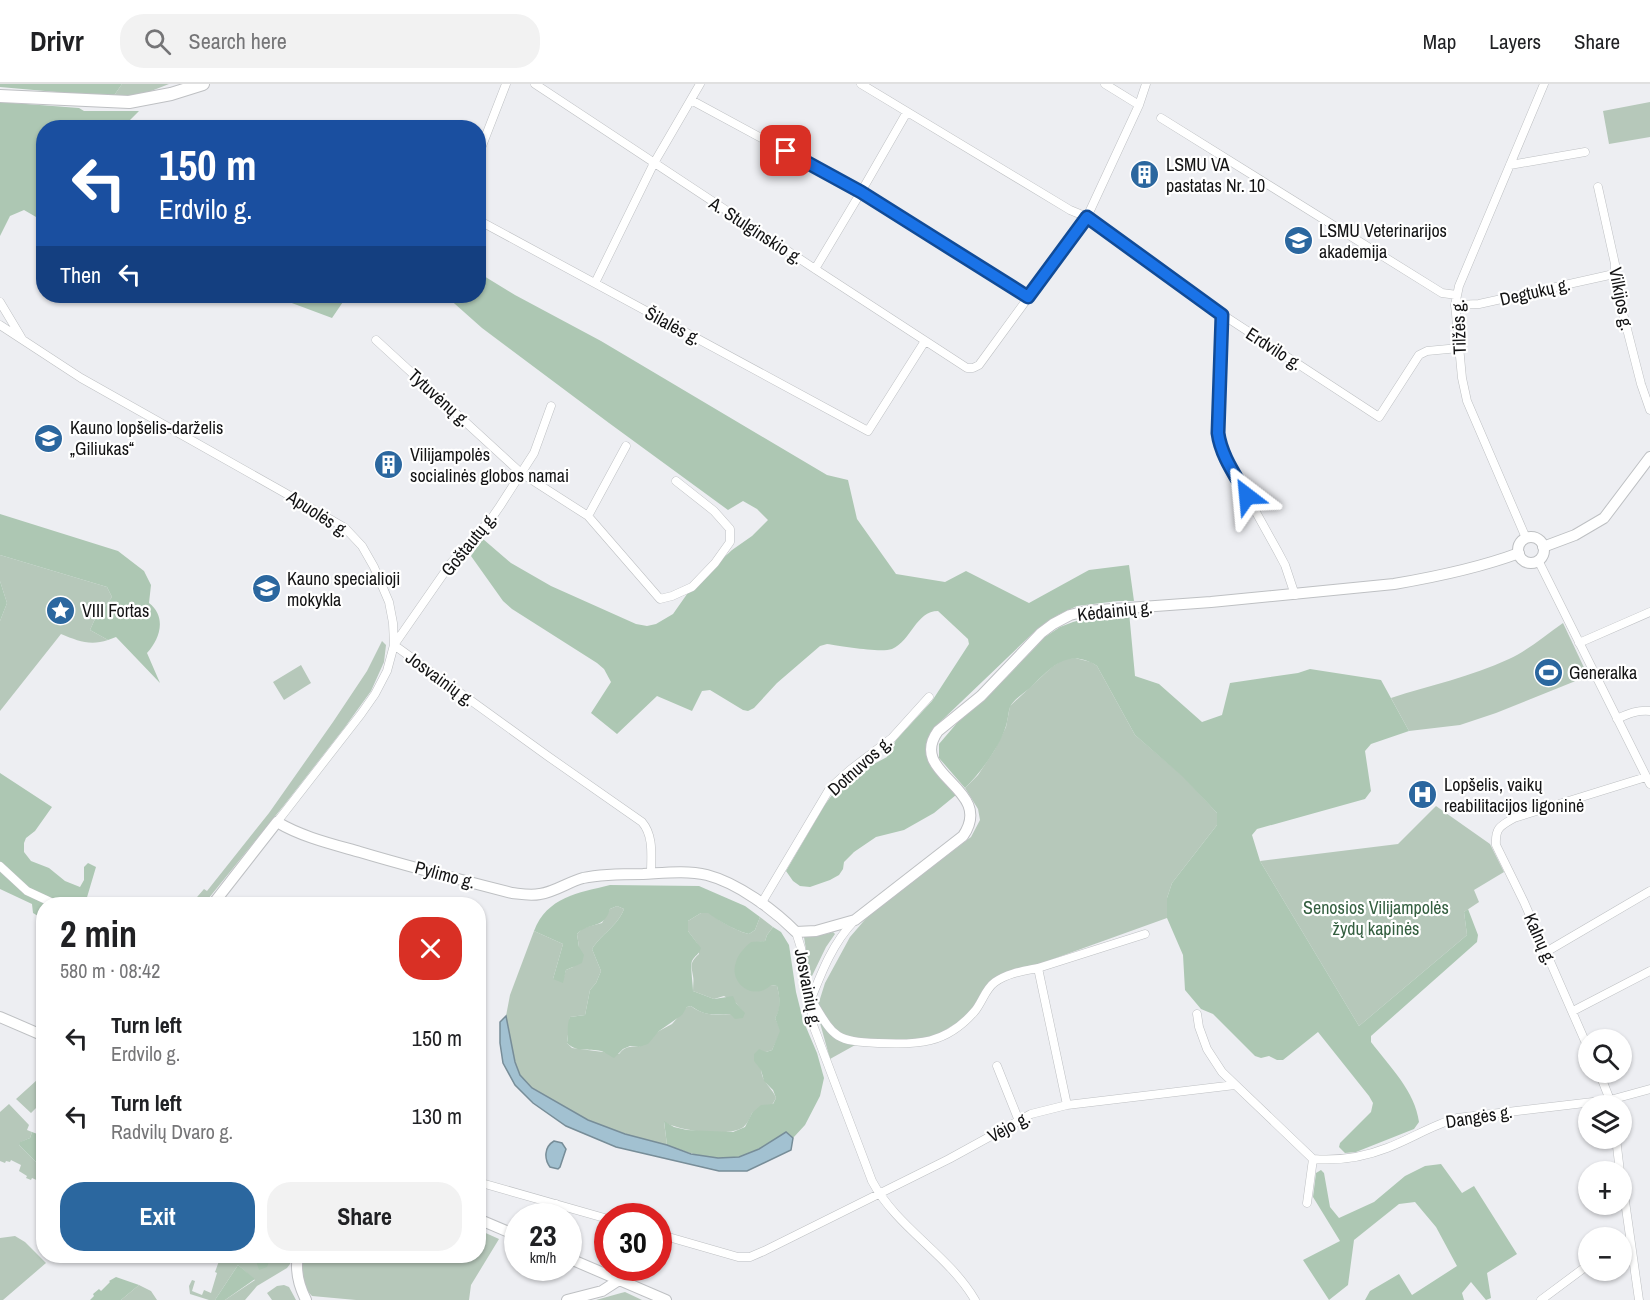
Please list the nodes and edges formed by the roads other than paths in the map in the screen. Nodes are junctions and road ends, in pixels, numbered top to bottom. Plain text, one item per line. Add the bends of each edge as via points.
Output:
1 (181, 84) edge
2 (203, 84) edge
3 (506, 84) edge
4 (535, 84) edge
5 (700, 84) edge
6 (861, 84) edge
7 (1105, 84) edge
8 (1146, 84) edge
9 (1544, 84) edge
10 (171, 94) junction
11 (0, 96) edge
12 (691, 100) junction
13 (1139, 105) junction
14 (907, 112) junction
15 (1161, 118) dead end
16 (486, 135) edge
17 (1585, 152) dead end
18 (654, 163) junction
19 (1510, 165) junction
20 (1598, 187) dead end
21 (861, 192) junction
22 (1087, 217) junction
23 (486, 224) edge
24 (815, 269) junction
25 (1614, 274) junction
26 (595, 283) junction
27 (1457, 295) junction
28 (1028, 297) junction
29 (0, 302) edge
30 (1455, 305) junction
31 (1222, 315) junction
32 (0, 325) edge
33 (22, 338) junction
34 (376, 340) dead end
35 (926, 340) junction
36 (1459, 348) junction
37 (551, 405) dead end
38 (1650, 410) edge
39 (626, 446) dead end
40 (1650, 456) edge
41 (521, 473) junction
42 (676, 481) dead end
43 (588, 516) junction
44 (1526, 538) junction
45 (1543, 547) junction
46 (1519, 553) junction
47 (1538, 560) junction
48 (1295, 595) junction
49 (1650, 612) edge
50 (1579, 643) junction
51 (394, 645) junction
52 (930, 697) dead end
53 (1650, 711) edge
54 (1617, 718) junction
55 (1648, 780) edge
56 (277, 822) junction
57 (0, 866) edge
58 (651, 873) junction
59 (1650, 891) edge
60 (40, 897) edge
61 (218, 897) edge
62 (761, 903) junction
63 (855, 920) junction
64 (796, 932) junction
65 (1145, 934) dead end
66 (1546, 952) junction
67 (1038, 968) junction
68 (1650, 971) edge
69 (812, 999) junction
70 (1573, 1011) junction
71 (1197, 1014) dead end
72 (0, 1017) edge
73 (1580, 1029) edge
74 (36, 1033) edge
75 (997, 1066) dead end
76 (1235, 1085) junction
77 (1650, 1089) edge
78 (1632, 1095) edge
79 (1067, 1105) junction
80 (1578, 1106) edge
81 (1019, 1121) junction
82 (1313, 1159) junction
83 (486, 1184) edge
84 (879, 1195) junction
85 (552, 1203) edge
86 (1306, 1203) dead end
87 (486, 1223) edge
88 (504, 1230) edge
89 (672, 1238) edge
90 (1632, 1256) edge
91 (298, 1263) edge
92 (1578, 1272) edge
93 (617, 1281) edge
94 (621, 1281) edge
95 (307, 1298) edge
96 (567, 1300) edge
97 (666, 1300) edge
98 (975, 1300) edge
99 (1541, 1300) edge
100 (1639, 1300) edge

1 - 10 main road
2 - 10 main road
3 - 16 street
4 - 18 street, A. Stulginskio g.
5 - 12 street
6 - 14 street, Erdvilo g.
7 - 13 street
8 - 13 street
9 - 19 street, Tilžės g.
10 - 11 main road via 129,102
12 - 18 street
12 - 21 street
13 - 22 street
14 - 21 street
14 - 22 street, Erdvilo g.
15 - 27 street via 1442,293
17 - 19 street
18 - 24 street, A. Stulginskio g.
18 - 26 street
19 - 27 street, Tilžės g.
20 - 25 street, Vilkijos g.
21 - 24 street
21 - 28 street
22 - 28 street
22 - 31 street, Erdvilo g.
23 - 26 street, Šilalės g.
24 - 35 street, A. Stulginskio g.
25 - 30 street, Degtukų g. via 1479,304
25 - 38 street, Vilkijos g.
26 - 35 street, Šilalės g. via 868,431
27 - 30 street, Tilžės g.
28 - 35 street, A. Stulginskio g. via 974,369
29 - 33 street
30 - 36 street, Tilžės g.
31 - 36 street, Erdvilo g. via 1379,417 1419,355
31 - 48 street via 1219,441 1277,550
32 - 33 street, Apuolės g.
33 - 51 street, Apuolės g. via 81,378 345,528 362,546 380,580 393,623
34 - 41 street, Tytuvėnų g.
36 - 44 street, Tilžės g. via 1472,415
37 - 41 street, Goštautų g. via 534,453
39 - 43 street
40 - 45 main road via 1605,518
41 - 43 street, Tytuvėnų g.
41 - 51 street, Goštautų g. via 491,519 452,563
42 - 43 street, Tytuvėnų g. via 730,529 730,542 692,587 672,596 660,599
44 - 45 main road via 1539,540
44 - 46 main road
45 - 47 main road
46 - 47 main road via 1529,563
46 - 48 main road, Kėdainių g. via 1420,580
47 - 50 street
48 - 63 main road, Kėdainių g. via 1086,611 1053,624 933,738 933,762 970,807 968,828 955,843
49 - 50 street
50 - 54 street
51 - 56 street, Apuolės g. via 387,671 362,714
51 - 58 street, Josvainių g. via 642,822 649,831
52 - 62 street, Dotnuvos g. via 892,738 830,788
53 - 54 street via 1640,710
54 - 55 street
55 - 66 street, Kalnų g. via 1514,818 1498,830 1496,845
56 - 58 main road, Pylimo g. via 290,830 363,853 527,895 585,878
56 - 61 main road, Apuolės g.
57 - 60 street via 27,891
58 - 62 main road, Josvainių g. via 707,875
59 - 66 street
62 - 64 main road, Josvainių g.
63 - 64 main road via 816,931
63 - 69 street via 839,938
64 - 69 street, Josvainių g.
65 - 67 street
66 - 70 street, Kalnų g.
67 - 69 street via 992,984 967,1019 942,1036 922,1043 841,1038 827,1026
67 - 79 street
68 - 70 street
69 - 84 street, Josvainių g. via 814,1027
70 - 73 street, Kalnų g.
71 - 76 street via 1206,1049
72 - 74 main road
75 - 81 street
76 - 79 street, Vėjo g.
76 - 82 street
77 - 78 street, Dangės g.
79 - 81 street, Vėjo g. via 1030,1114
80 - 82 street, Dangės g. via 1456,1118 1358,1157
81 - 84 street, Vėjo g.
82 - 86 street
83 - 85 street
84 - 89 street, Vėjo g. via 750,1257
84 - 98 street, Josvainių g. via 960,1278
87 - 88 main road
90 - 100 street
91 - 95 main road via 297,1273
92 - 99 street
93 - 96 main road via 602,1291
94 - 97 main road

